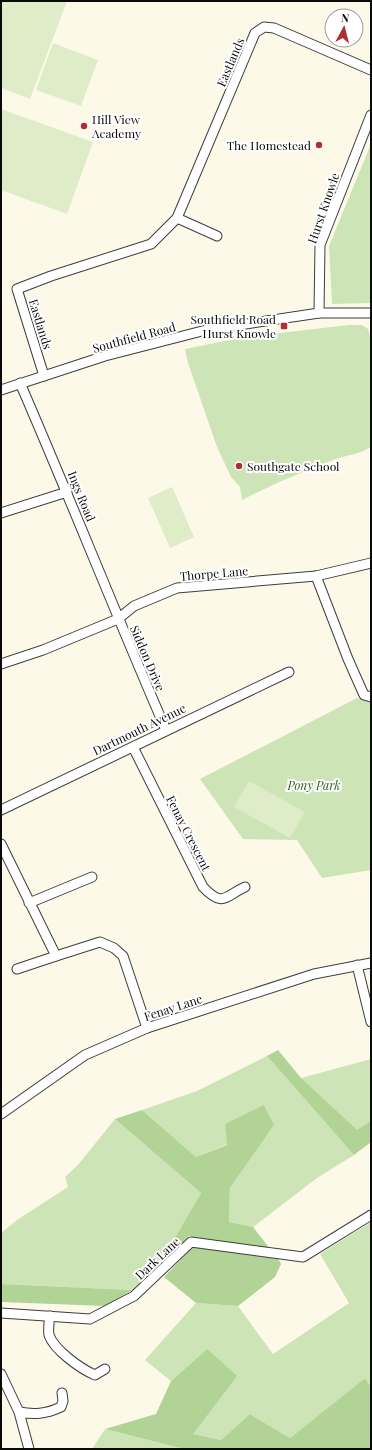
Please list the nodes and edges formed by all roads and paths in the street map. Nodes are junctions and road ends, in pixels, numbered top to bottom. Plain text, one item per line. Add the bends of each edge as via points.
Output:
1 (371, 70) edge
2 (371, 115) edge
3 (177, 218) junction
4 (217, 236) dead end
5 (319, 313) junction
6 (371, 313) edge
7 (44, 376) junction
8 (20, 383) junction
9 (1, 390) edge
10 (68, 492) junction
11 (1, 513) edge
12 (371, 564) edge
13 (316, 576) junction
14 (118, 619) junction
15 (1, 664) edge
16 (289, 672) dead end
17 (371, 697) edge
18 (166, 730) junction
19 (133, 747) junction
20 (1, 810) edge
21 (1, 844) edge
22 (92, 877) dead end
23 (245, 888) dead end
24 (29, 903) junction
25 (56, 956) junction
26 (371, 963) edge
27 (357, 965) junction
28 (17, 968) dead end
29 (371, 1022) edge
30 (147, 1028) junction
31 (2, 1111) edge
32 (371, 1214) edge
33 (1, 1313) edge
34 (50, 1316) junction
35 (105, 1369) dead end
36 (1, 1374) edge
37 (62, 1393) dead end
38 (19, 1412) junction
39 (29, 1449) edge

1 - 3 street, Eastlands via 274,28 264,27 255,33
2 - 5 street, Hurst Knowle via 320,245
3 - 4 street
3 - 7 street, Eastlands via 151,244 17,289
5 - 6 street, Southfield Road
5 - 7 street, Southfield Road via 206,330 105,356
7 - 8 street, Southfield Road
8 - 9 street, Southfield Road
8 - 10 street, Ings Road
10 - 11 street
10 - 14 street, Ings Road
12 - 13 street, Thorpe Lane
13 - 14 street, Thorpe Lane via 176,588 134,606
13 - 17 street via 364,695
14 - 15 street, Thorpe Lane
14 - 18 street, Siddon Drive
16 - 18 street, Dartmouth Avenue
18 - 19 street, Dartmouth Avenue
19 - 20 street, Dartmouth Avenue
19 - 23 street, Fenay Crescent via 203,887 216,898 223,899
21 - 24 street
22 - 24 street
24 - 25 street
25 - 28 street
25 - 30 street via 100,942 114,948 123,956
26 - 27 street, Fenay Lane
27 - 29 street
27 - 30 street, Fenay Lane via 314,974
30 - 31 street, Fenay Lane via 85,1055
32 - 34 street, Dark Lane via 303,1257 191,1242 128,1299 90,1319
33 - 34 street, Dark Lane
34 - 35 street via 49,1334 54,1346 86,1371 95,1375
36 - 38 street
37 - 38 street via 63,1401 60,1407 50,1412 34,1415
38 - 39 street

